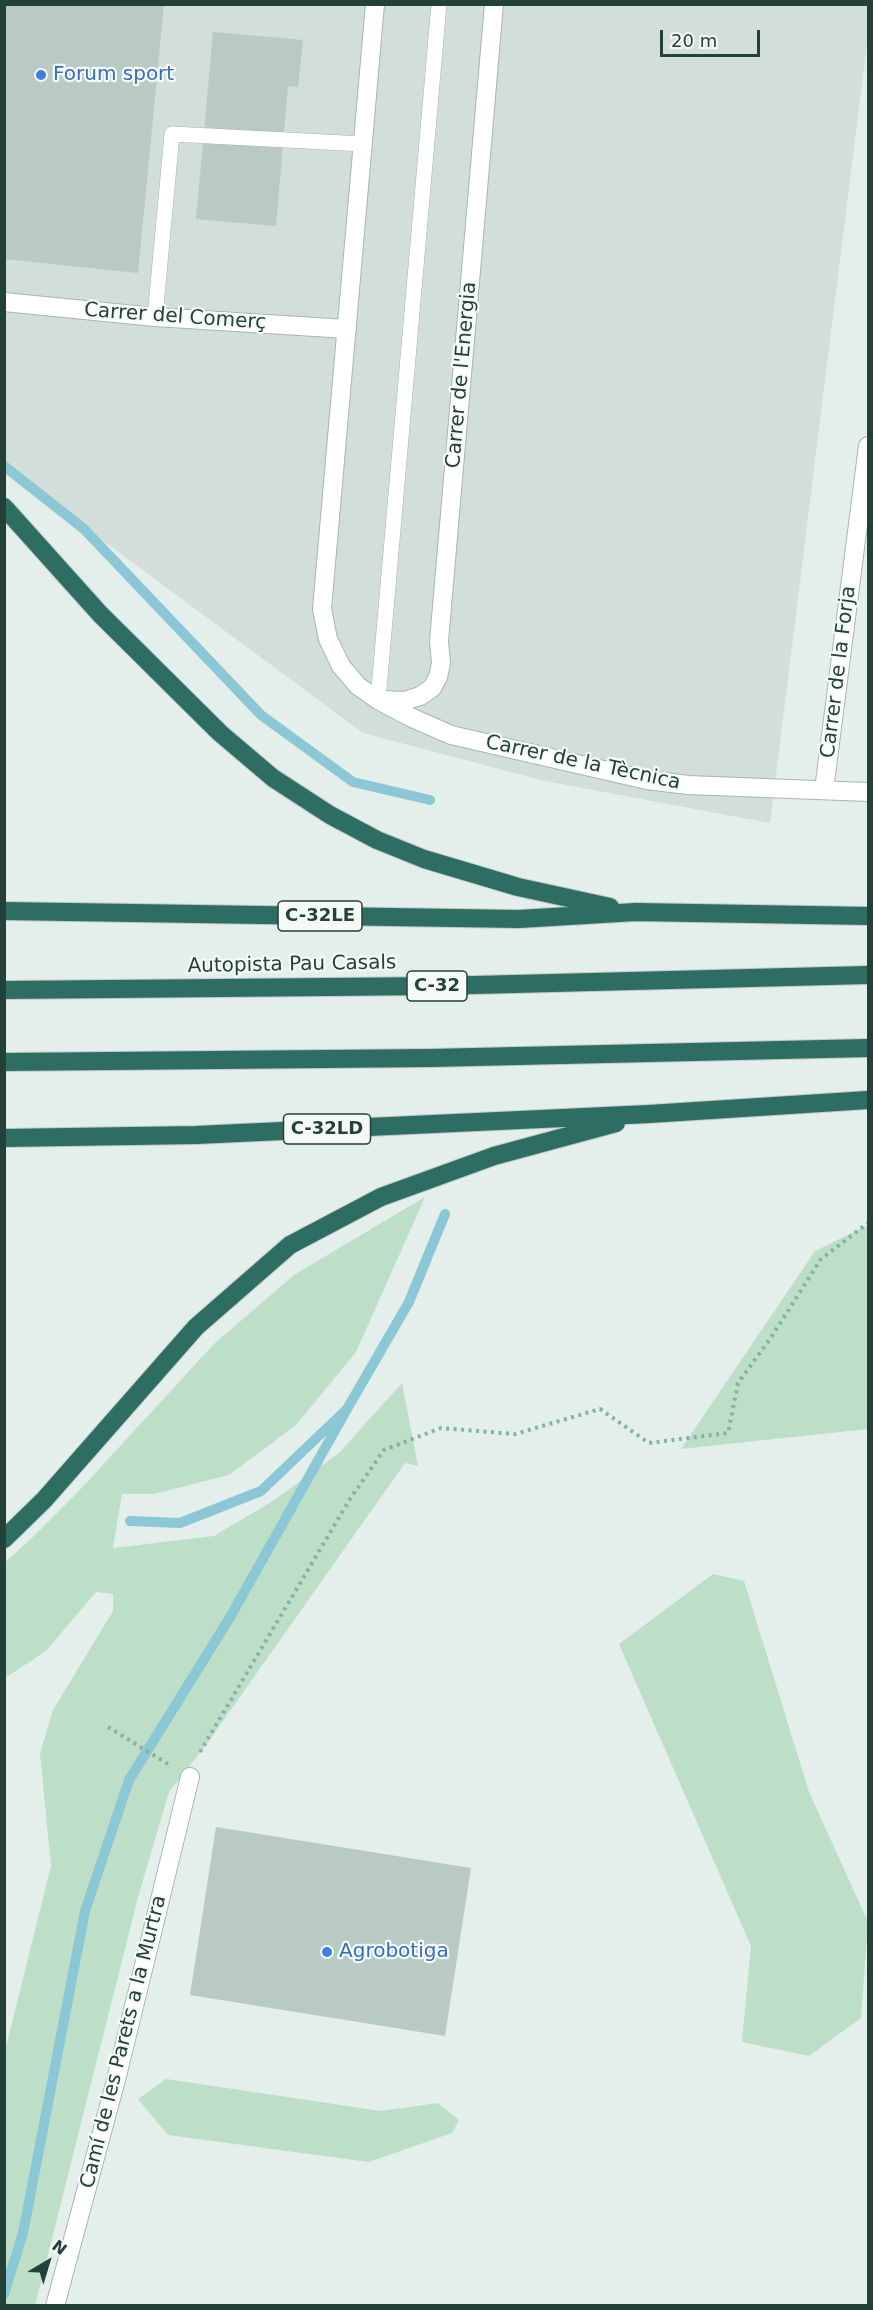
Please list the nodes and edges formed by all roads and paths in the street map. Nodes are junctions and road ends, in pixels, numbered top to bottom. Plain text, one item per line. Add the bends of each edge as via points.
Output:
1 (375, 4) edge
2 (439, 4) edge
3 (494, 4) edge
4 (363, 144) junction
5 (4, 302) edge
6 (155, 317) junction
7 (347, 329) junction
8 (868, 446) edge
9 (4, 507) edge
10 (378, 700) junction
11 (824, 790) junction
12 (868, 792) edge
13 (4, 911) edge
14 (636, 912) junction
15 (868, 916) edge
16 (868, 975) edge
17 (4, 990) edge
18 (868, 1048) edge
19 (4, 1062) edge
20 (868, 1100) edge
21 (649, 1114) junction
22 (4, 1138) edge
23 (868, 1223) edge
24 (4, 1539) edge
25 (108, 1727) dead end
26 (158, 1757) dead end
27 (190, 1777) joint
28 (55, 2306) edge

1 - 4 street
2 - 10 lane
3 - 10 street, Carrer de l'Energia via 439,641 441,663 432,688 420,696 404,701
4 - 6 lane via 172,134
4 - 7 street
5 - 6 street, Carrer del Comerç
6 - 7 street, Carrer del Comerç
7 - 10 street via 322,609 328,639 340,666
8 - 11 street, Carrer de la Forja
9 - 14 highway via 100,614 220,734 273,778 377,840 424,859 518,887
10 - 11 street, Carrer de la Tècnica via 451,735 647,780
11 - 12 street, Carrer de la Tècnica
13 - 14 highway, C-32LE via 519,919
14 - 15 highway, C-32LE
16 - 17 highway, Autopista Pau Casals / C-32 via 435,986
18 - 19 highway
20 - 21 highway, C-32LD
21 - 22 highway, C-32LD via 196,1135
21 - 24 highway via 482,1160 381,1197 290,1245 196,1327 44,1500
23 - 27 path via 821,1258 738,1383 728,1433 648,1443 600,1409 515,1434 441,1428 384,1450 350,1498 192,1766
25 - 26 path
27 - 28 street, Camí de les Parets a la Murtra via 116,2080

